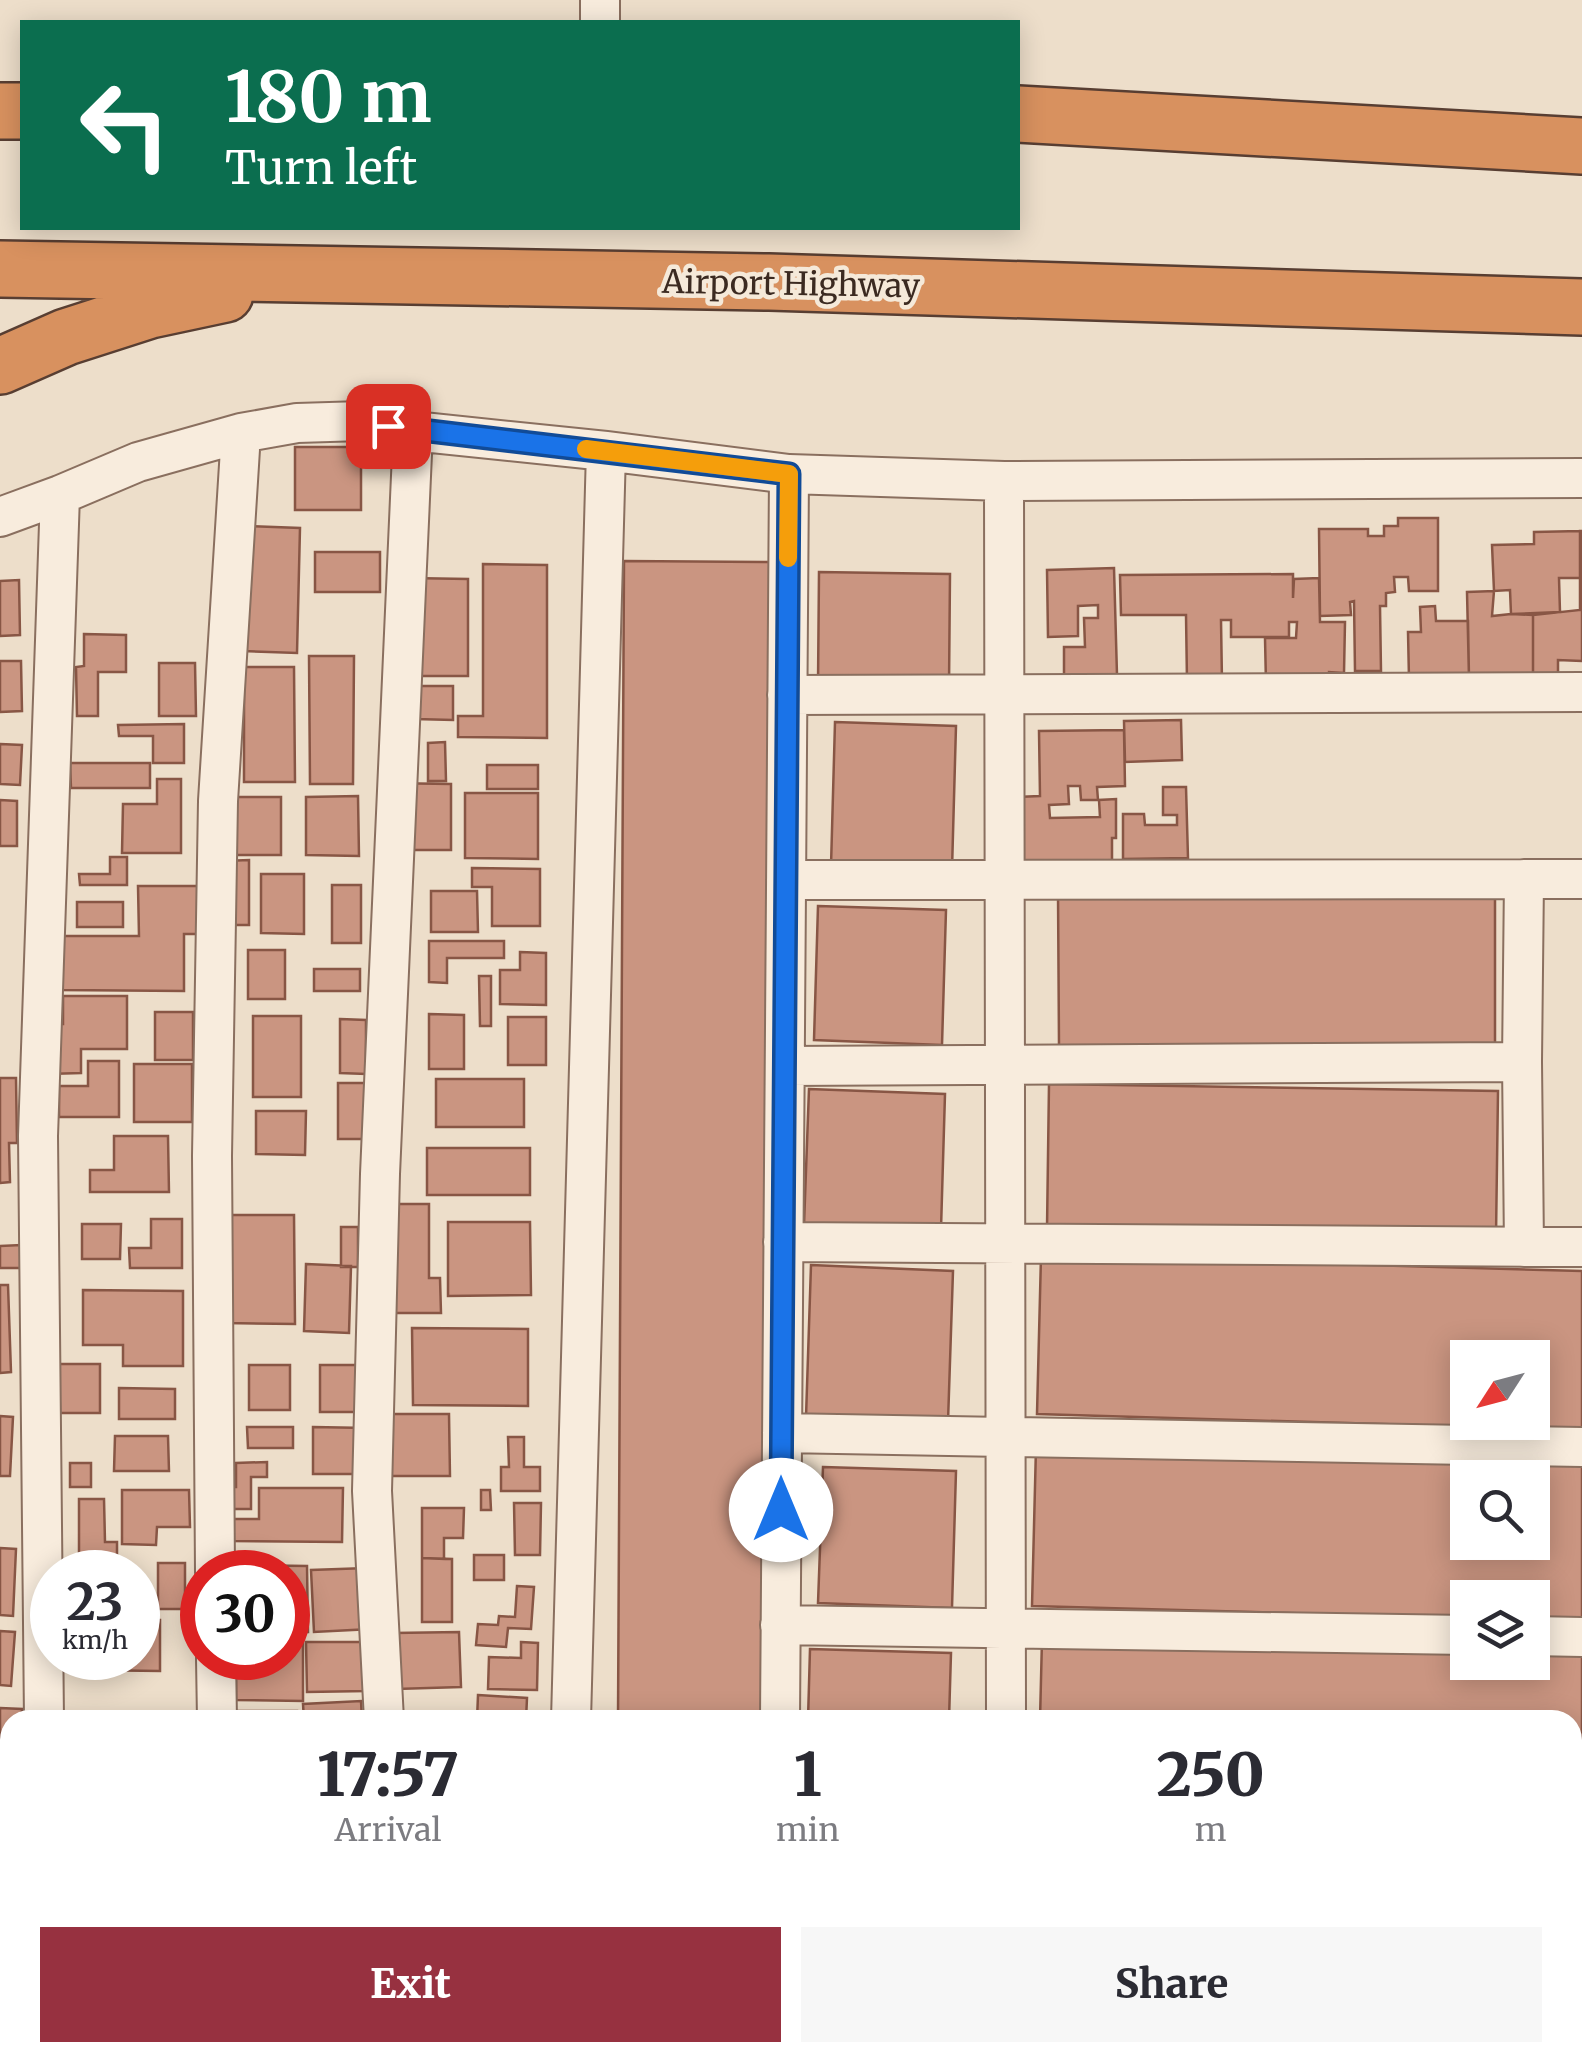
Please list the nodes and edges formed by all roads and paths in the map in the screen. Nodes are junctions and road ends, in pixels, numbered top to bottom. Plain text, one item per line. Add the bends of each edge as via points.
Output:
1 (1020, 114) edge
2 (1582, 146) edge
3 (0, 268) edge
4 (315, 274) junction
5 (1582, 308) edge
6 (0, 366) edge
7 (413, 431) junction
8 (240, 433) junction
9 (606, 451) junction
10 (789, 474) junction
11 (1582, 478) edge
12 (1004, 480) junction
13 (60, 495) junction
14 (0, 516) edge
15 (1582, 692) edge
16 (1004, 694) junction
17 (787, 695) junction
18 (1005, 879) junction
19 (1524, 879) junction
20 (1582, 879) edge
21 (786, 880) junction
22 (1522, 1062) junction
23 (1005, 1064) junction
24 (784, 1066) junction
25 (783, 1242) junction
26 (1005, 1244) junction
27 (1524, 1247) junction
28 (1582, 1248) edge
29 (782, 1434) junction
30 (1006, 1437) junction
31 (1582, 1446) edge
32 (216, 1550) edge
33 (780, 1625) junction
34 (1006, 1628) junction
35 (1450, 1635) edge
36 (1550, 1636) edge
37 (1582, 1637) edge
38 (216, 1680) edge
39 (44, 1710) edge
40 (217, 1710) edge
41 (383, 1710) edge
42 (571, 1710) edge
43 (780, 1710) edge
44 (1006, 1710) edge

1 - 2 highway
3 - 4 highway, Airport Highway
4 - 5 highway, Airport Highway
4 - 6 highway via 150,310
7 - 8 street via 362,422
7 - 9 street
7 - 41 street via 372,1492
8 - 13 street via 138,462
8 - 32 street via 218,820
9 - 10 street
9 - 42 street
10 - 12 street
10 - 17 street
11 - 12 street
12 - 16 street
13 - 14 street
13 - 39 street via 38,1136
15 - 16 street
16 - 17 street
16 - 18 street
17 - 21 street
18 - 19 street
18 - 21 street
18 - 23 street
19 - 20 street
19 - 22 street
21 - 24 street
22 - 23 street
22 - 27 street
23 - 24 street
23 - 26 street
24 - 25 street
25 - 26 street
25 - 29 street
26 - 27 street
26 - 30 street
27 - 28 street
29 - 30 street
29 - 33 street
30 - 31 street
30 - 34 street
33 - 34 street
33 - 43 street
34 - 35 street
34 - 44 street
36 - 37 street
38 - 40 street

